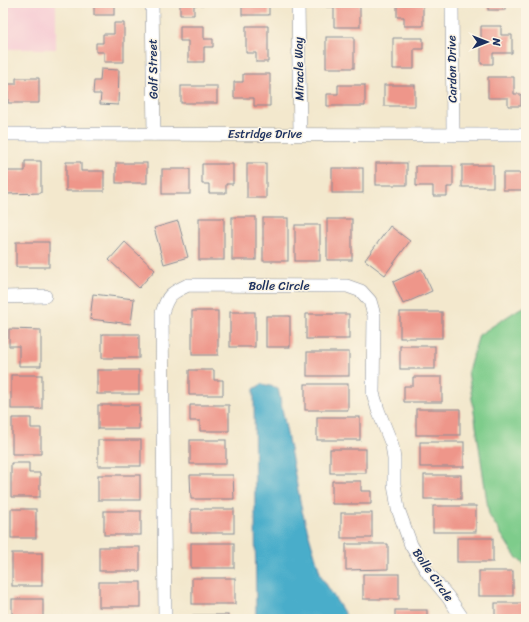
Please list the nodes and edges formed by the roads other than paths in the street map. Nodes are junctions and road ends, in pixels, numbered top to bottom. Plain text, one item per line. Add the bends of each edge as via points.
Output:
1 (152, 3) edge
2 (298, 3) edge
3 (452, 3) edge
4 (3, 134) edge
5 (154, 134) junction
6 (300, 134) junction
7 (453, 134) junction
8 (526, 135) edge
9 (3, 296) edge
10 (45, 296) dead end
11 (165, 619) edge
12 (463, 619) edge

1 - 5 street, Golf Street
2 - 6 street, Miracle Way
3 - 7 street, Cardon Drive
4 - 5 street, Estridge Drive
5 - 6 street, Estridge Drive
6 - 7 street, Estridge Drive
7 - 8 street, Estridge Drive
9 - 10 street
11 - 12 street, Bolle Circle via 162,313 166,300 188,285 220,285 347,286 361,291 370,302 374,315 373,392 392,445 398,509 411,545 428,573

